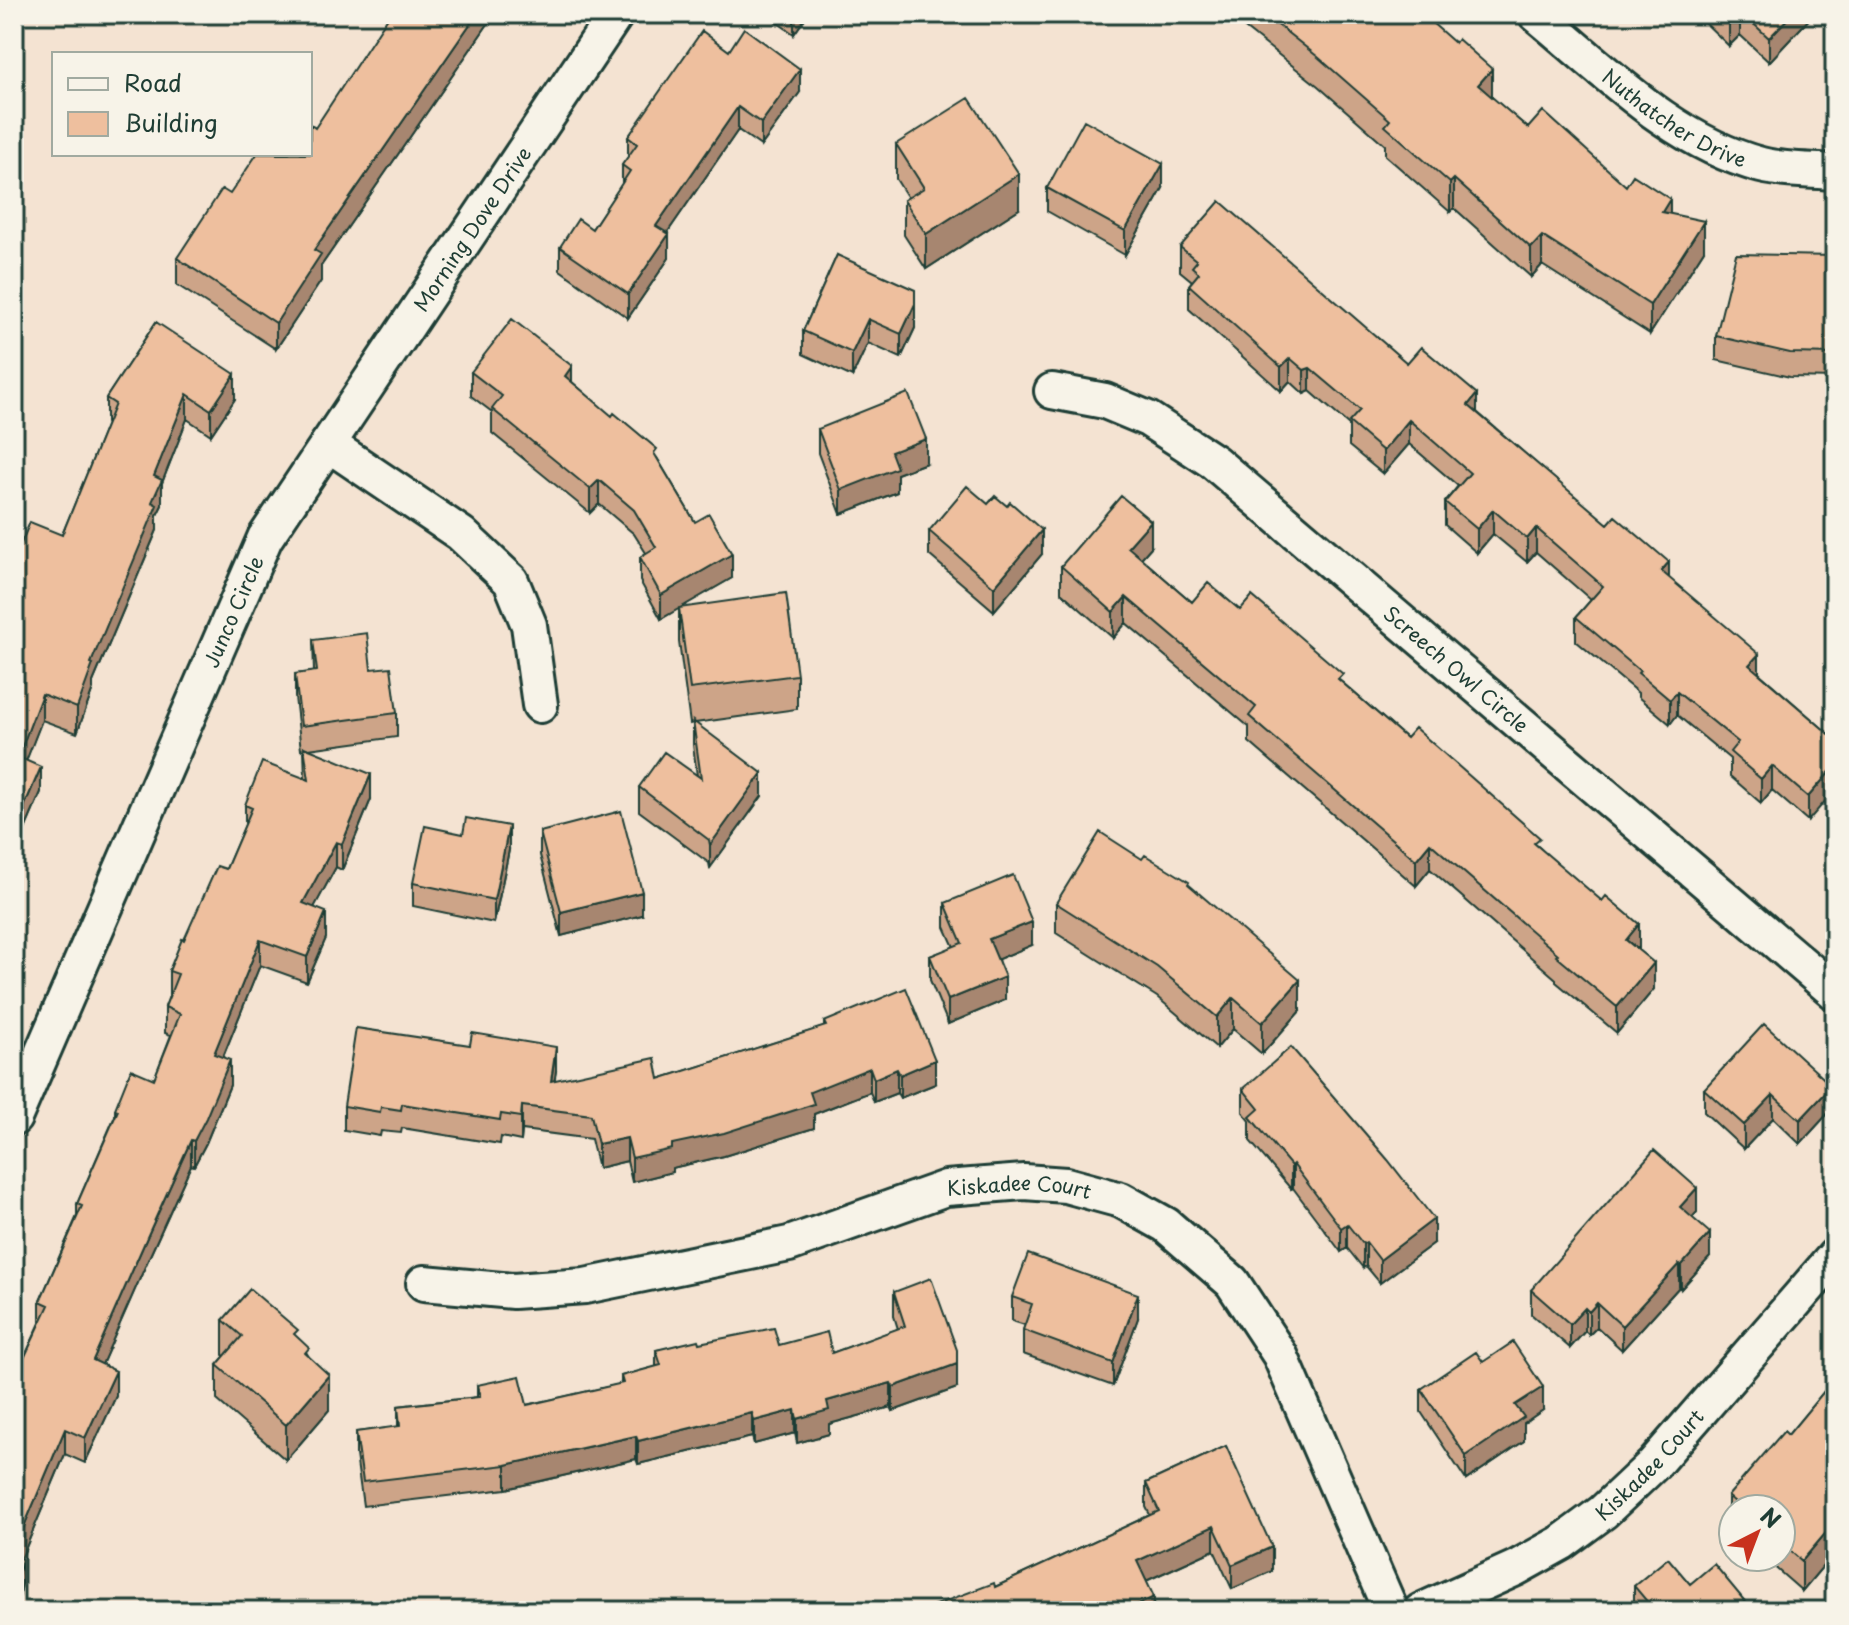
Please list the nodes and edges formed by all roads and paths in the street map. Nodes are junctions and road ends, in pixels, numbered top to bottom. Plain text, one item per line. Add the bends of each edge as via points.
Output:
1 (616, 14) edge
2 (1536, 14) edge
3 (1835, 172) edge
4 (1052, 391) dead end
5 (328, 444) junction
6 (540, 705) dead end
7 (1835, 992) edge
8 (14, 1118) edge
9 (1833, 1259) edge
10 (424, 1283) dead end
11 (1391, 1611) edge
12 (1421, 1611) edge

1 - 5 street, Morning Dove Drive
2 - 3 street, Nuthatcher Drive via 1656,112 1705,144 1762,166
4 - 7 street, Screech Owl Circle via 1105,401 1148,419 1214,462
5 - 6 street via 461,534 511,581 529,625
5 - 8 street, Junco Circle via 265,538
9 - 12 street, Kiskadee Court via 1654,1464 1603,1512 1516,1568
10 - 11 street, Kiskadee Court via 513,1291 585,1286 789,1244 946,1188 1024,1182 1066,1185 1121,1200 1166,1225 1232,1282 1280,1355

